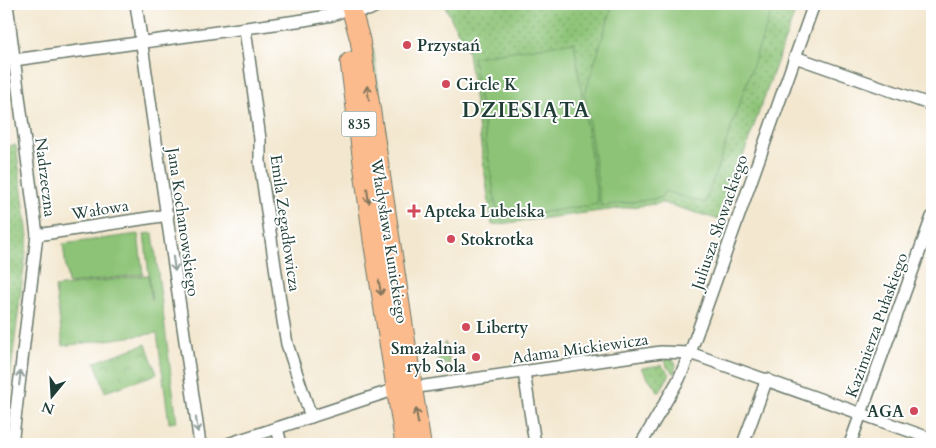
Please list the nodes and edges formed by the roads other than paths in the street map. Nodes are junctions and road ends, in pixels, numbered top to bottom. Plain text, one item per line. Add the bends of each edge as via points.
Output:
1 (7, 4) edge
2 (136, 4) edge
3 (376, 4) edge
4 (814, 4) edge
5 (927, 4) edge
6 (351, 5) edge
7 (932, 6) edge
8 (245, 29) junction
9 (141, 42) junction
10 (795, 56) junction
11 (14, 60) junction
12 (932, 105) edge
13 (168, 216) junction
14 (932, 217) edge
15 (37, 235) junction
16 (690, 353) junction
17 (524, 372) junction
18 (767, 379) junction
19 (405, 389) junction
20 (861, 413) junction
21 (311, 417) junction
22 (277, 428) junction
23 (932, 438) edge
24 (12, 444) edge
25 (200, 444) edge
26 (228, 444) edge
27 (280, 444) edge
28 (405, 444) edge
29 (421, 444) edge
30 (535, 444) edge
31 (641, 444) edge
32 (743, 444) edge
33 (850, 444) edge

1 - 11 street, Nadrzeczna
2 - 9 street, Jana Kochanowskiego
3 - 6 street via 368,8
4 - 10 street, Juliusza Słowackiego
5 - 7 street
6 - 8 street via 332,15
6 - 19 main road, Władysława Kunickiego / 835 via 347,41 373,240
8 - 9 street
8 - 21 street, Emila Zegadłowicza via 283,321 287,344
9 - 11 street
9 - 13 street, Jana Kochanowskiego
10 - 12 street
10 - 16 street, Juliusza Słowackiego
11 - 15 street, Nadrzeczna
13 - 15 street, Wałowa
13 -> 25 street, Jana Kochanowskiego
14 - 20 street, Kazimierza Pułaskiego
24 -> 15 street, Nadrzeczna
16 - 17 street, Adama Mickiewicza via 661,352
16 - 18 street, Adama Mickiewicza
16 - 31 street, Juliusza Słowackiego via 679,379
17 - 19 street, Adama Mickiewicza
17 - 30 street
18 - 20 street, Adama Mickiewicza
18 - 32 street
19 - 21 street, Adama Mickiewicza
19 - 28 main road, Władysława Kunickiego / 835
29 -> 19 main road, Władysława Kunickiego / 835
20 - 23 street, Adama Mickiewicza
20 - 33 street, Kazimierza Pułaskiego
21 - 22 street, Adama Mickiewicza
22 - 26 street, Adama Mickiewicza
22 - 27 street

